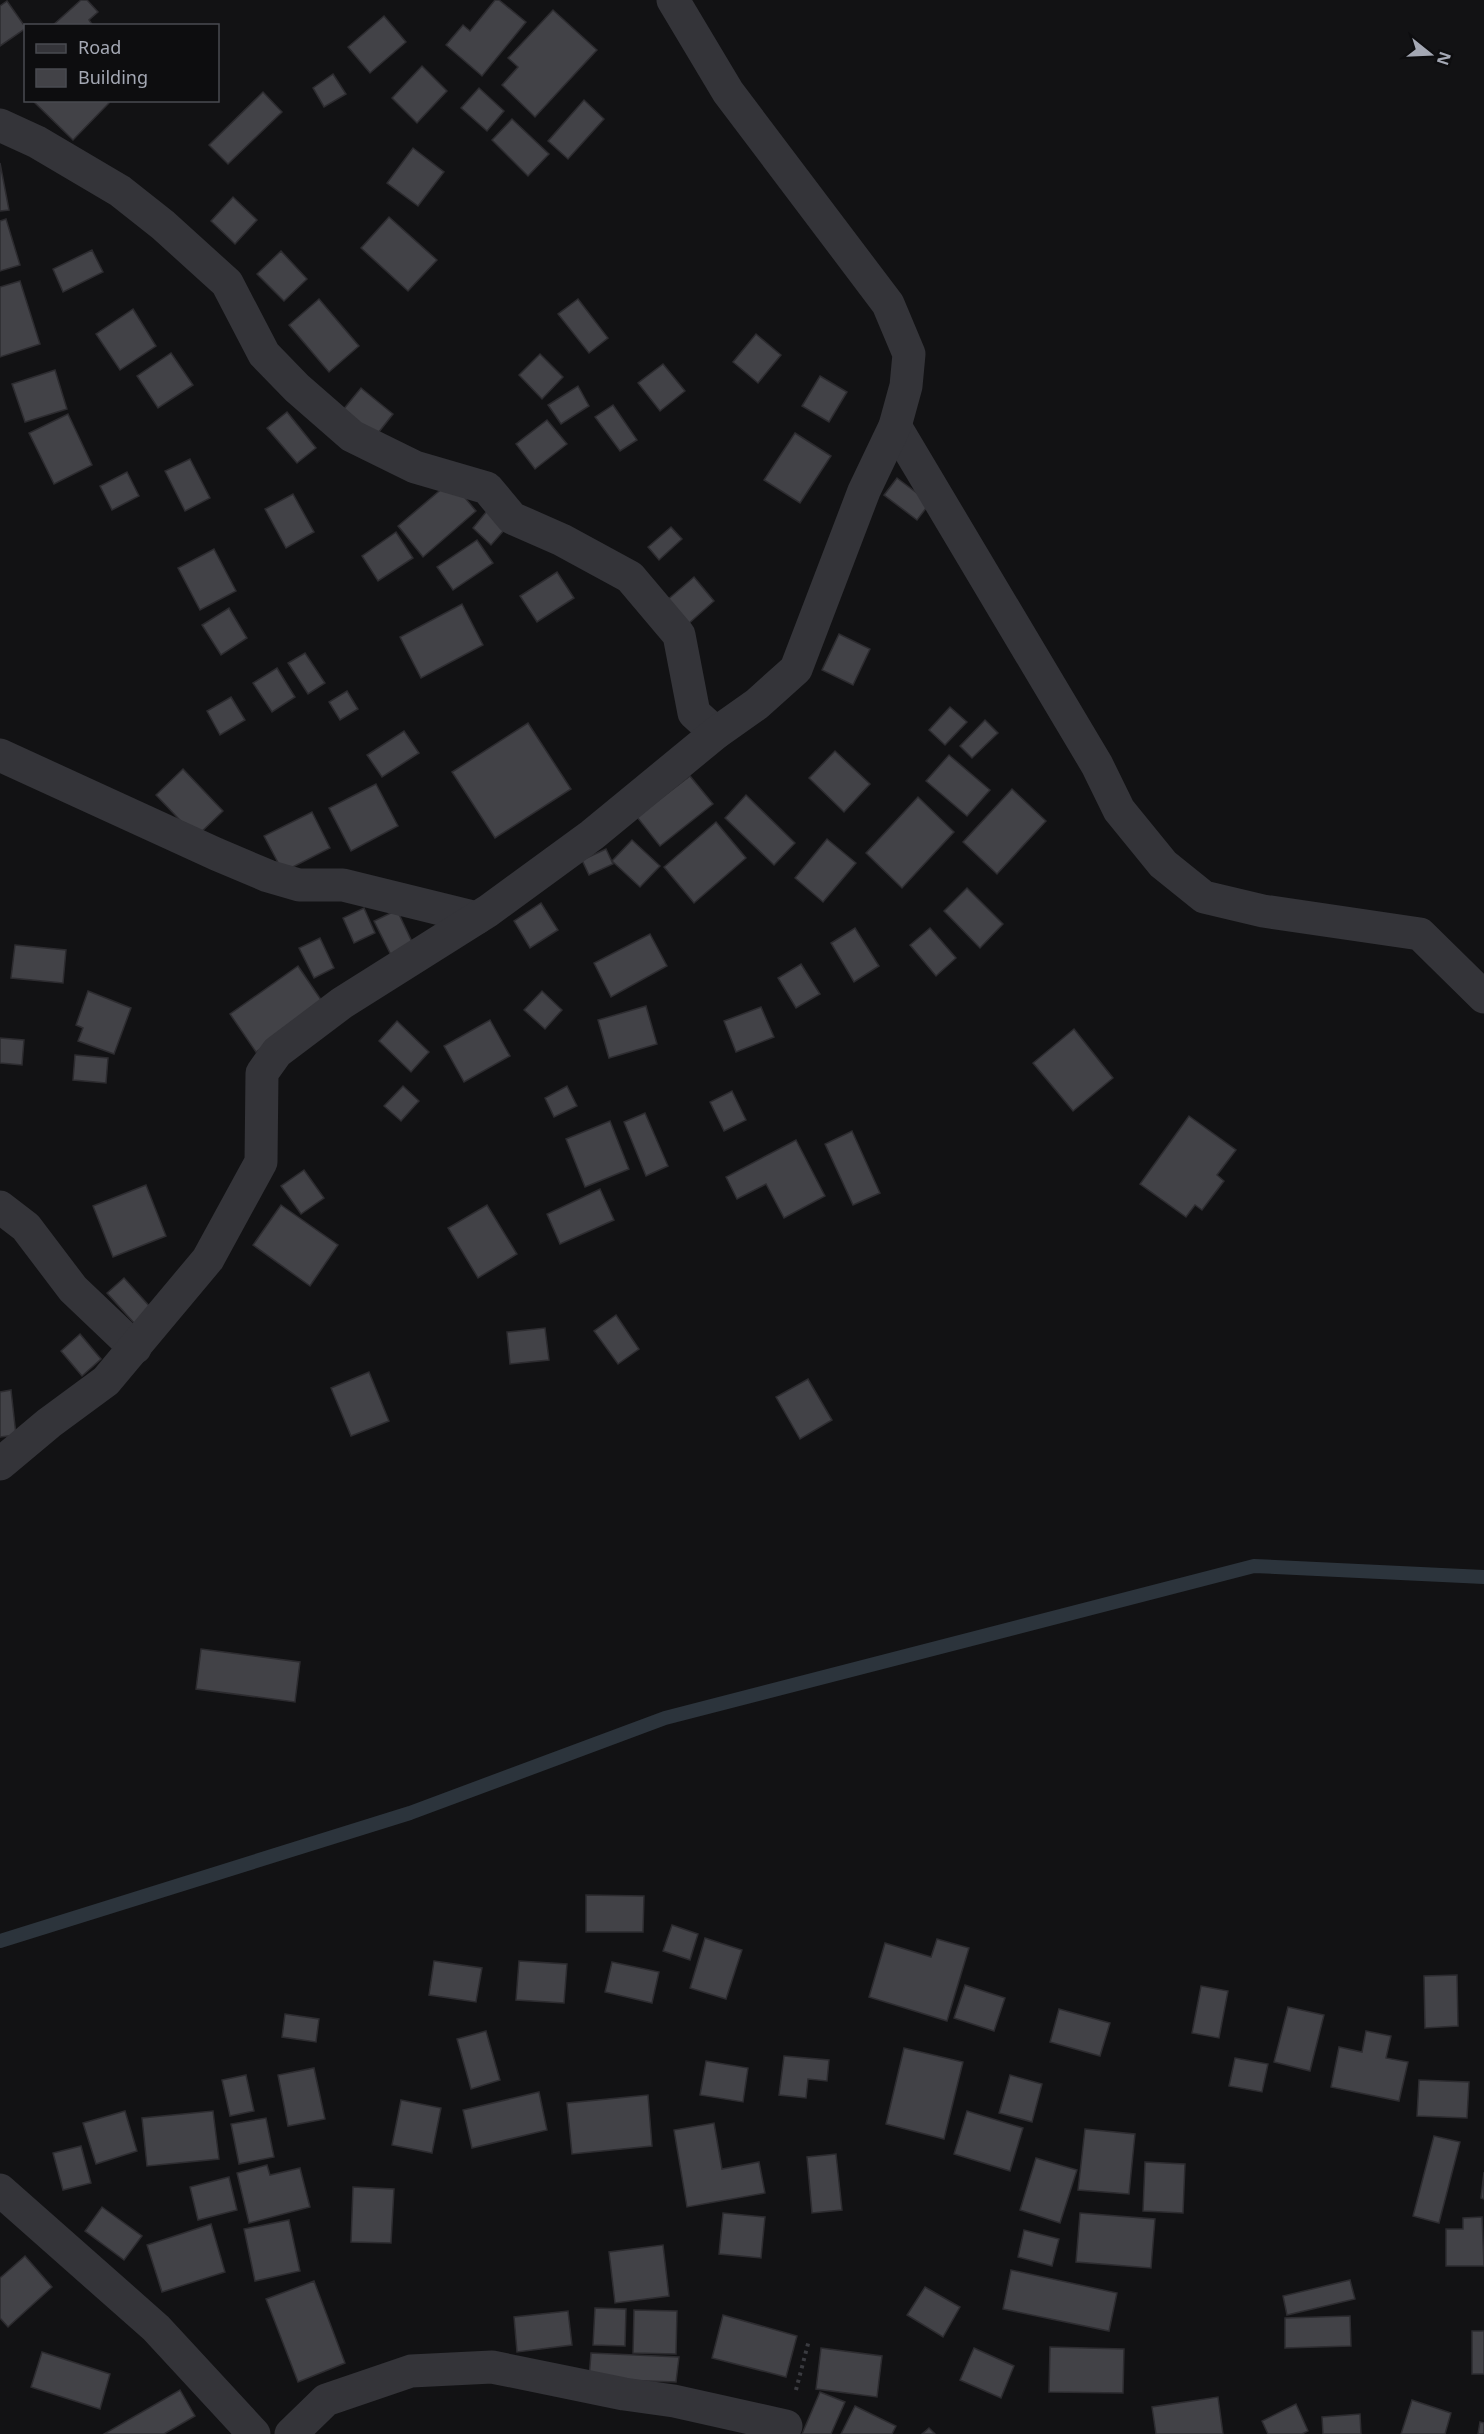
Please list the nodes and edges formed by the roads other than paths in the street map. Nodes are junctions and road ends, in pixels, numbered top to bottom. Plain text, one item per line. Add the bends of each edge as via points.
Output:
1 (674, 0) edge
2 (0, 125) edge
3 (895, 426) junction
4 (716, 733) junction
5 (0, 755) edge
6 (477, 918) junction
7 (1484, 997) edge
8 (0, 1207) edge
9 (135, 1348) junction
10 (0, 1464) edge
11 (0, 2190) edge
12 (786, 2426) dead end
13 (254, 2434) edge
14 (291, 2434) edge

1 - 3 street via 728,92 888,304 909,354 906,386
2 - 4 street via 120,191 163,225 227,283 264,354 352,436 415,467 487,488 512,518 630,577 679,635 694,713
3 - 4 street via 864,490 796,669
3 - 7 street via 1098,765 1119,810 1163,864 1204,897 1263,911 1420,934
4 - 6 street via 592,835
5 - 6 street via 268,876 299,885 343,885
6 - 9 street via 342,1003 277,1052 262,1073 261,1162 208,1259
8 - 9 street via 26,1227 73,1288
9 - 10 street via 106,1381
11 - 13 street via 156,2328
12 - 14 street via 492,2367 411,2371 326,2400

